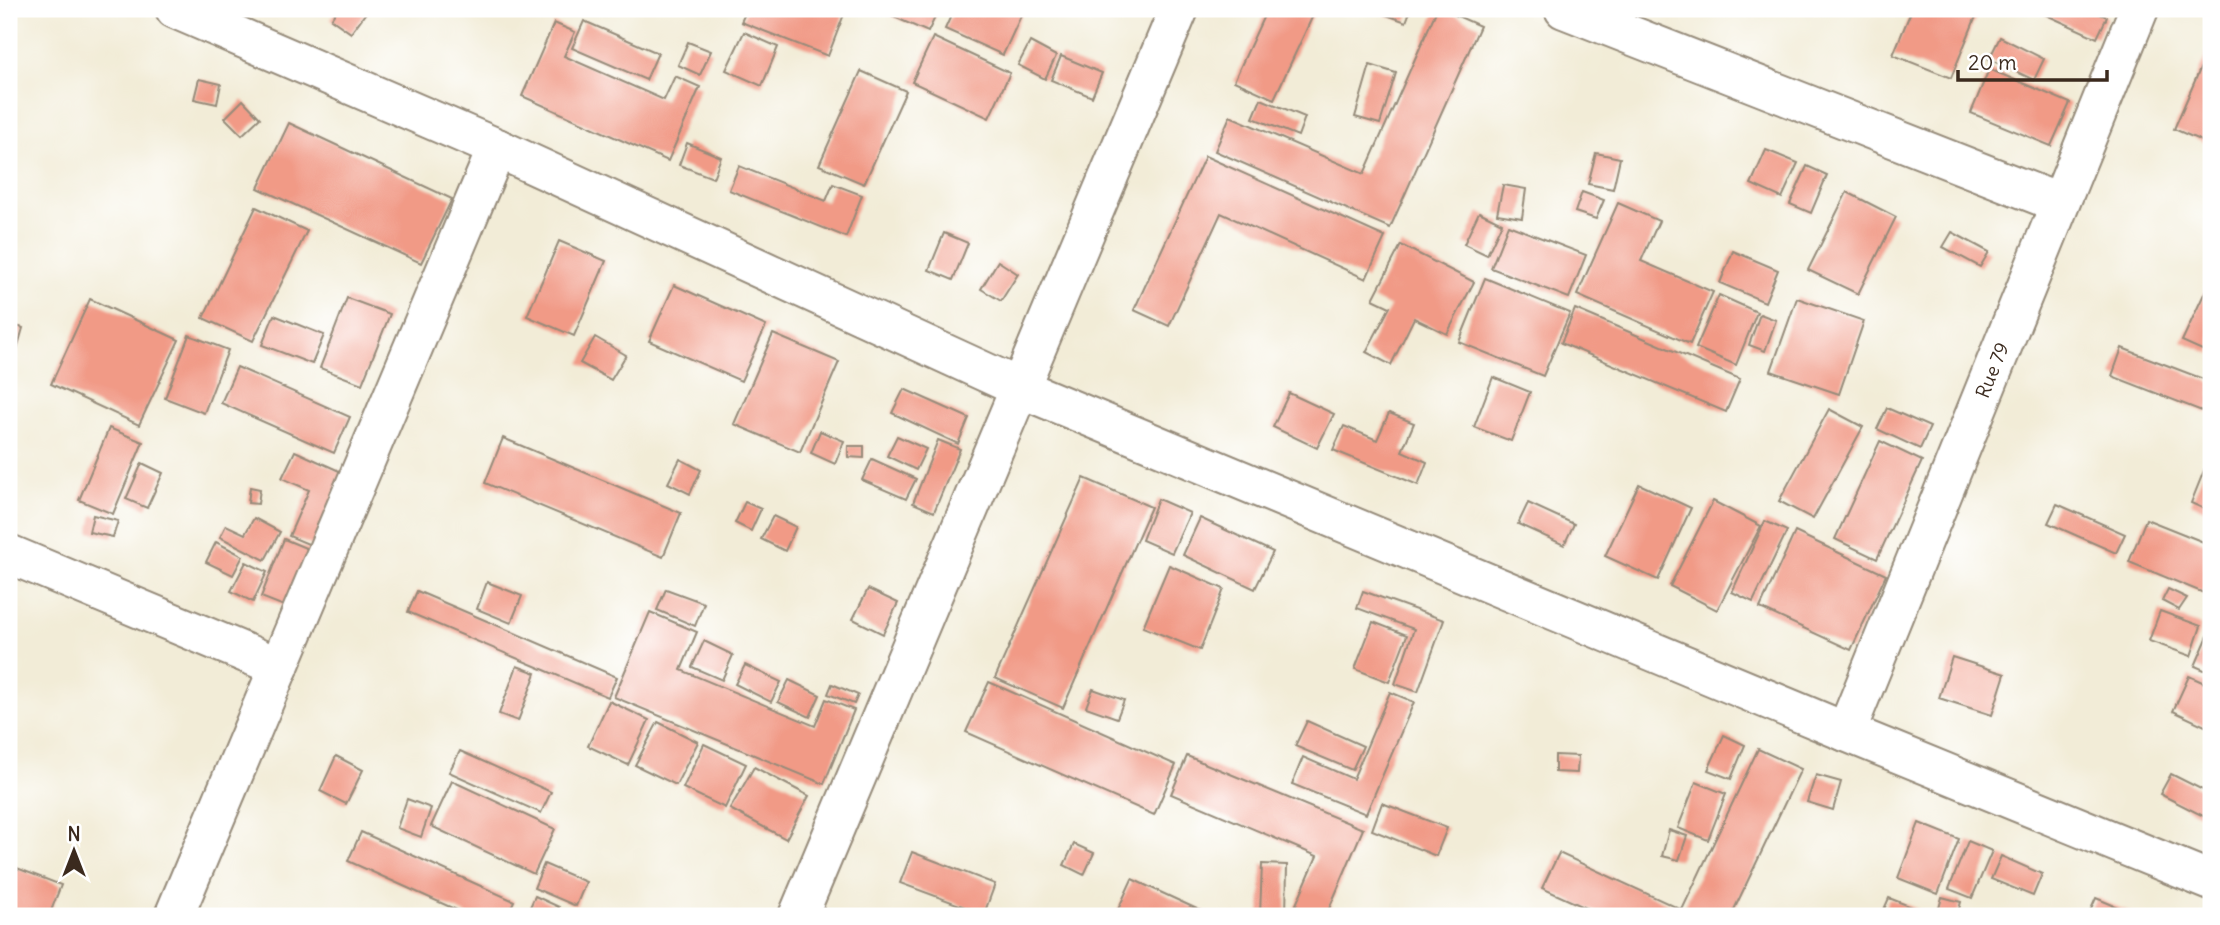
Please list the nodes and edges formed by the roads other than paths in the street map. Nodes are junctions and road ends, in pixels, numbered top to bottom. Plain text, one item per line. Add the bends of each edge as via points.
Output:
1 (175, 9) edge
2 (1179, 9) edge
3 (1564, 9) edge
4 (2139, 9) edge
5 (497, 148) junction
6 (2059, 203) junction
7 (1020, 388) junction
8 (9, 554) edge
9 (279, 667) junction
10 (1846, 732) junction
11 (2211, 881) edge
12 (806, 914) edge
13 (174, 916) edge

1 - 5 street
2 - 7 street
3 - 6 street
4 - 6 street, Rue 79
5 - 7 street
5 - 9 street
6 - 10 street, Rue 79
7 - 10 street
7 - 12 street
8 - 9 street
9 - 13 street
10 - 11 street

